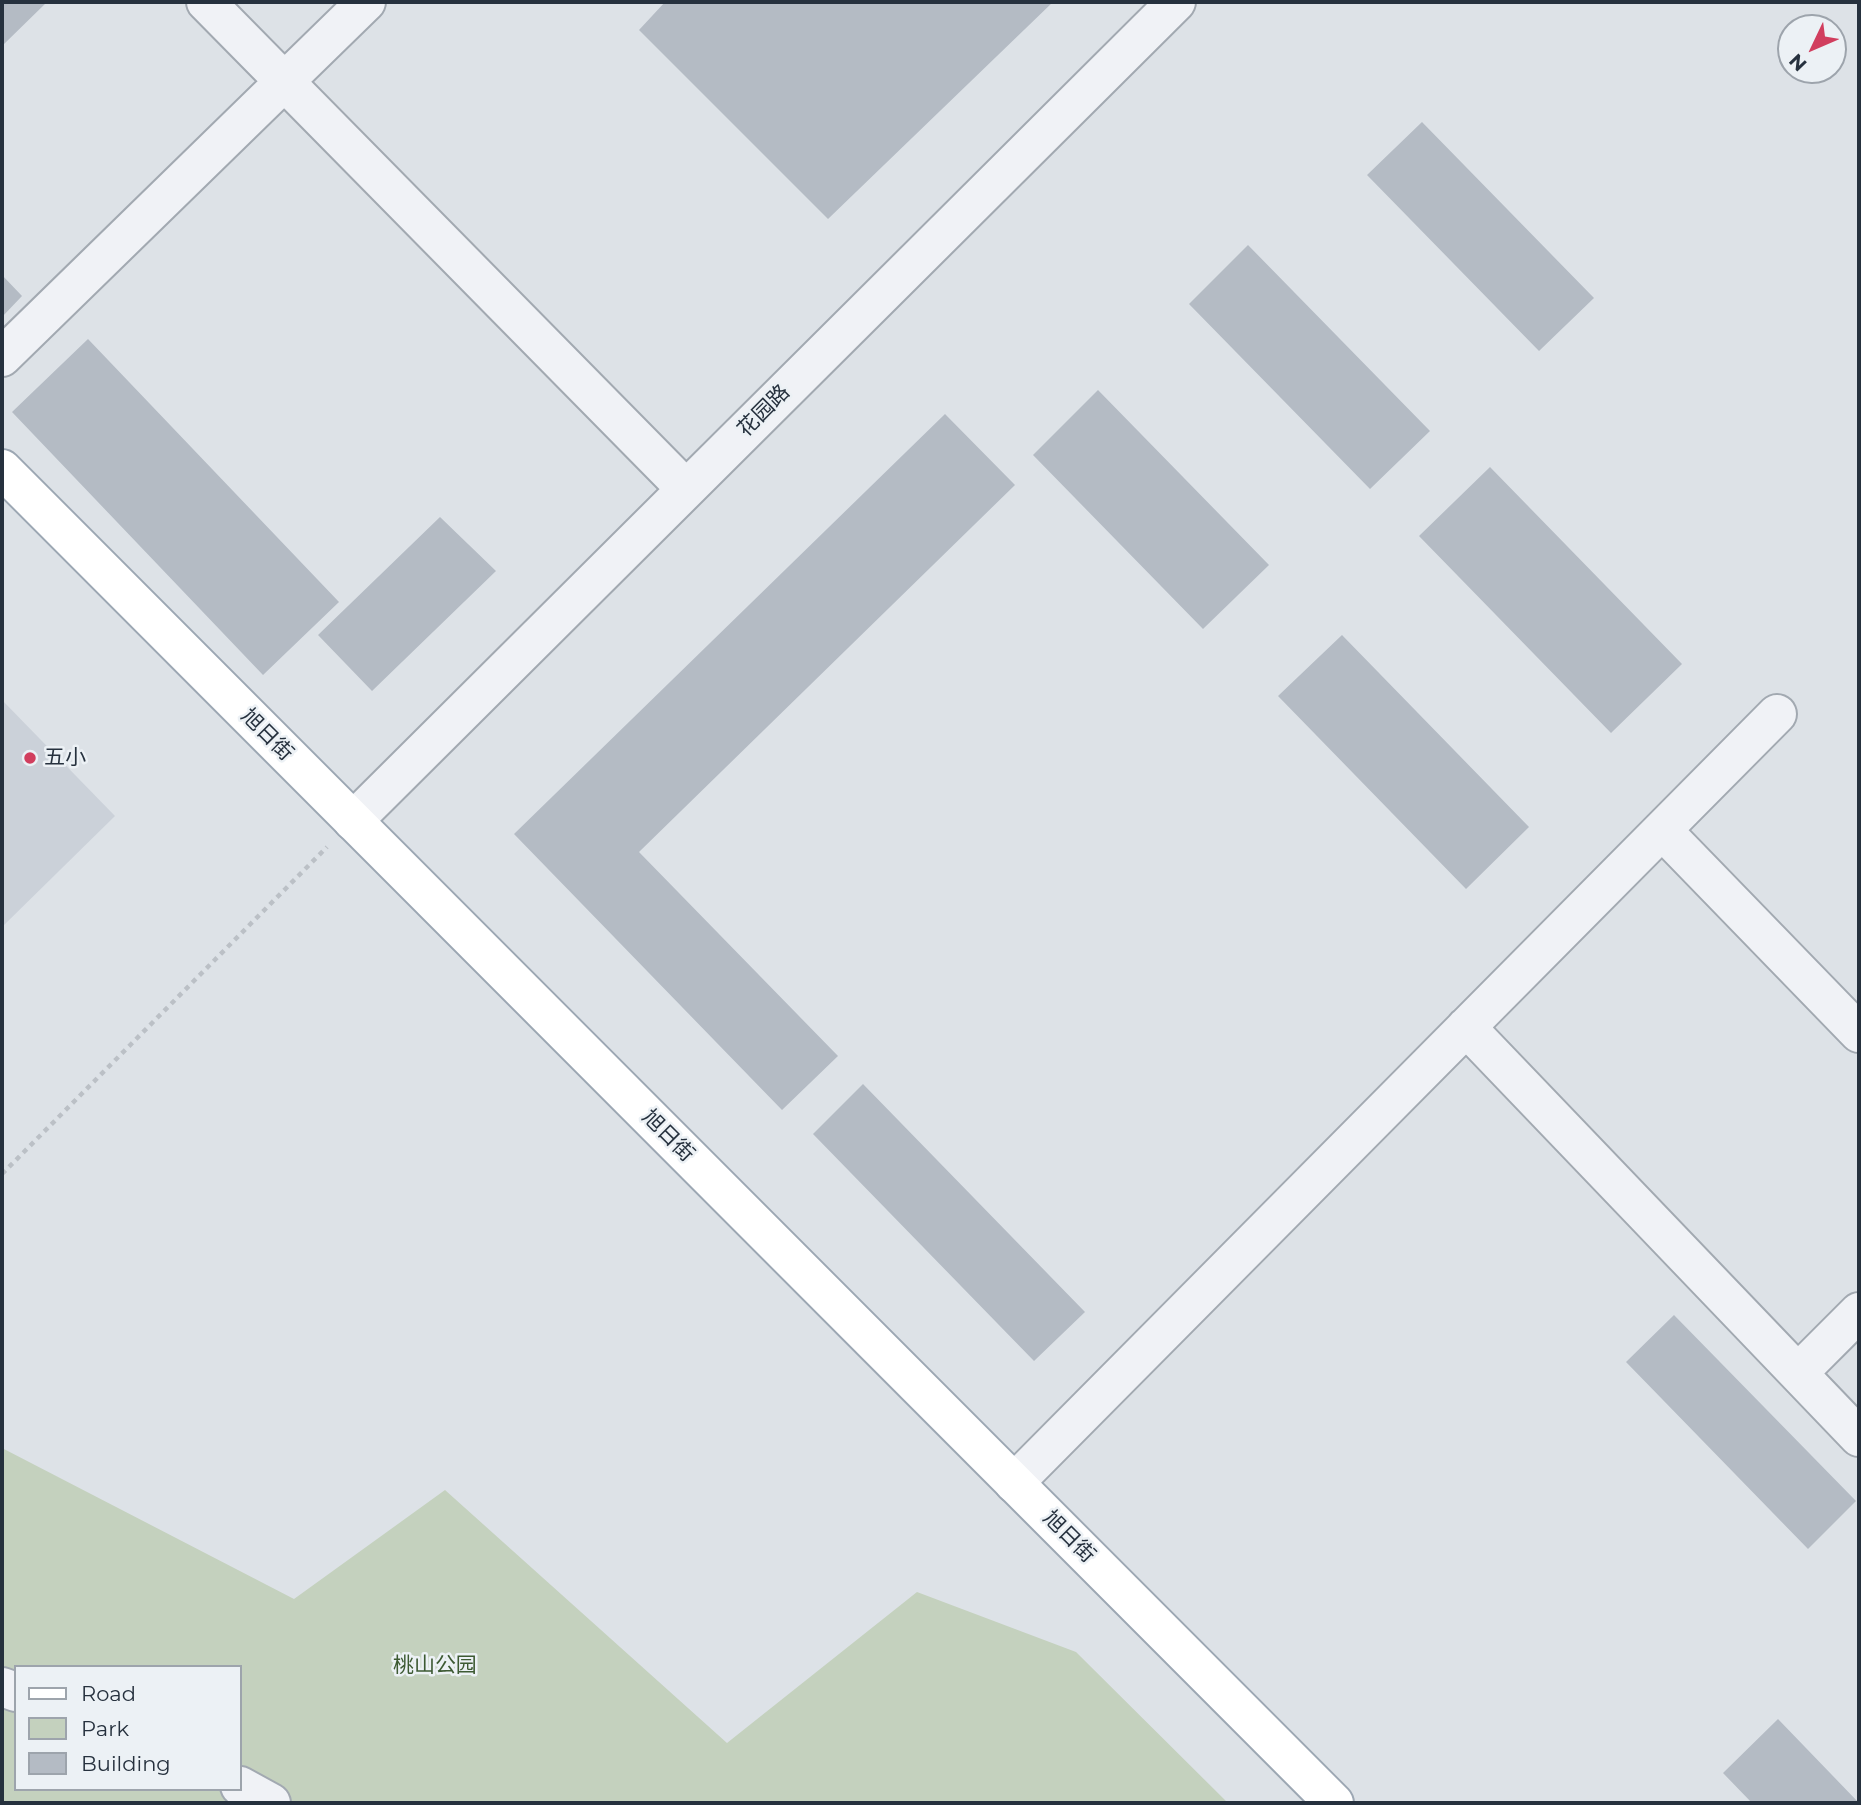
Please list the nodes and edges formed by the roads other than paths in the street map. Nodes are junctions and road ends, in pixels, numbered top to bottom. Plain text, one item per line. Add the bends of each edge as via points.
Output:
1 (206, 2) edge
2 (366, 2) edge
3 (1176, 2) edge
4 (284, 82) junction
5 (2, 357) edge
6 (2, 469) edge
7 (686, 489) junction
8 (1777, 714) dead end
9 (353, 821) junction
10 (1662, 830) junction
11 (1466, 1027) junction
12 (1859, 1033) edge
13 (1859, 1312) edge
14 (1798, 1373) junction
15 (1859, 1437) edge
16 (1014, 1483) junction
17 (242, 1787) edge
18 (271, 1803) edge
19 (1334, 1803) edge

1 - 4 street
2 - 4 street
3 - 7 street, 花园路
4 - 5 street
4 - 7 street
6 - 9 main road, 旭日街
7 - 9 street, 花园路
8 - 10 street
9 - 16 main road, 旭日街
10 - 11 street
10 - 12 street
11 - 14 street
11 - 16 street
13 - 14 street
14 - 15 street
16 - 19 main road, 旭日街
17 - 18 street

